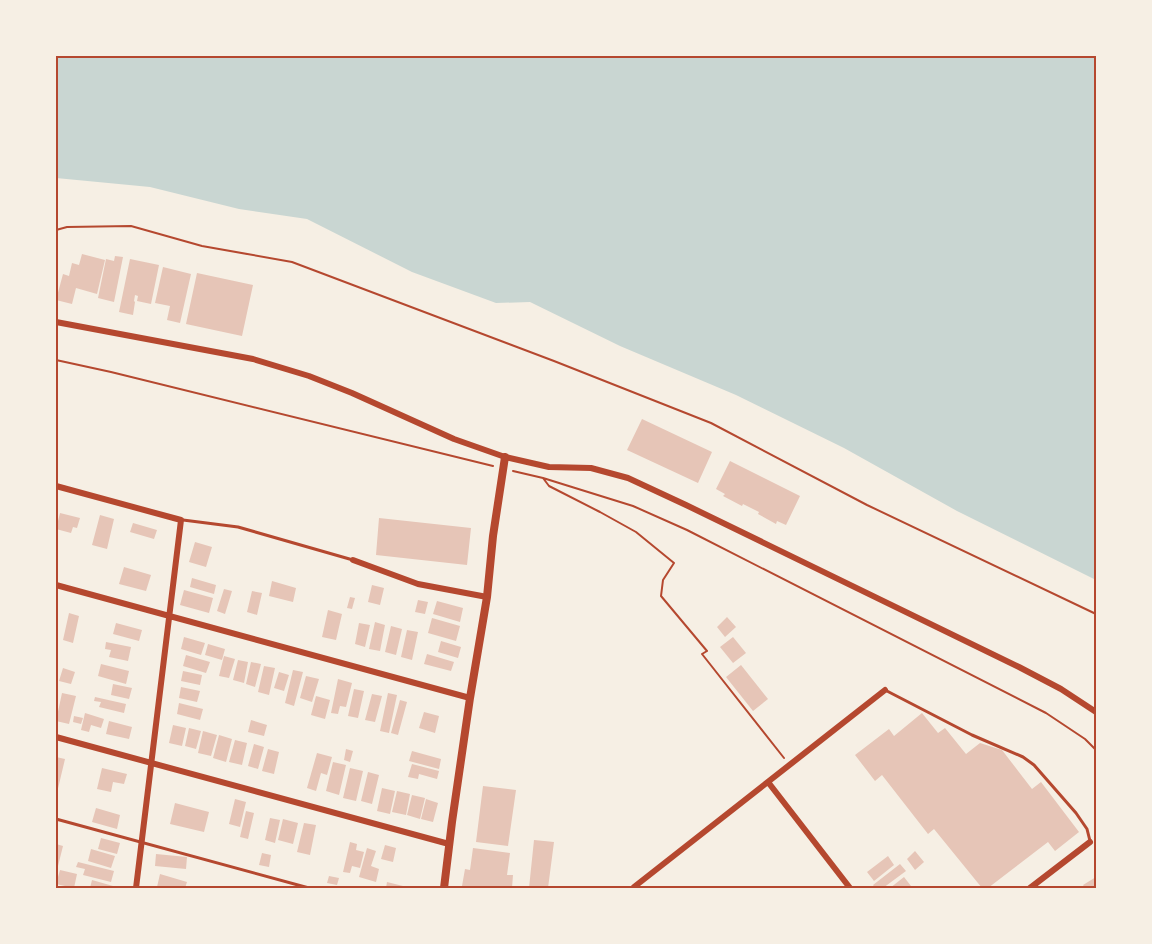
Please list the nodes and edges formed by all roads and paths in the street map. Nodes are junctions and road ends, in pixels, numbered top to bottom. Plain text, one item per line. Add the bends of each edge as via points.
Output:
1 (56, 230) edge
2 (56, 321) edge
3 (56, 360) edge
4 (505, 457) junction
5 (504, 469) junction
6 (543, 478) junction
7 (56, 486) edge
8 (181, 520) junction
9 (353, 560) joint
10 (56, 585) edge
11 (487, 597) junction
12 (1096, 614) edge
13 (169, 616) junction
14 (885, 690) joint
15 (470, 699) junction
16 (1096, 712) edge
17 (56, 736) edge
18 (1096, 750) edge
19 (152, 762) junction
20 (790, 765) junction
21 (768, 782) junction
22 (56, 819) edge
23 (1090, 842) joint
24 (141, 843) junction
25 (449, 844) junction
26 (634, 887) dead end
27 (136, 888) edge
28 (309, 888) edge
29 (444, 888) edge
30 (850, 888) edge
31 (1030, 888) edge

1 - 12 path via 131,226 202,246 292,262 711,423 867,505
2 - 4 street via 252,359 352,393 454,439
3 - 5 path
4 - 5 street
4 - 16 street via 549,467 591,468 628,478 1019,667
5 - 6 path
5 - 11 street
6 - 18 path via 633,506 687,530 1047,713
6 - 20 path via 549,486 636,532 674,563 663,580 661,596
7 - 8 street
8 - 9 lane via 238,527
8 - 13 street
9 - 11 street via 418,584
10 - 13 street
11 - 15 street
13 - 15 street
13 - 19 street
14 - 20 street
14 - 23 lane via 1034,765 1076,813
15 - 25 street
17 - 19 street
19 - 24 street
19 - 25 street
20 - 21 street
21 - 26 street
21 - 30 street
22 - 24 lane
23 - 31 street
24 - 27 street
24 - 28 lane
25 - 29 street

